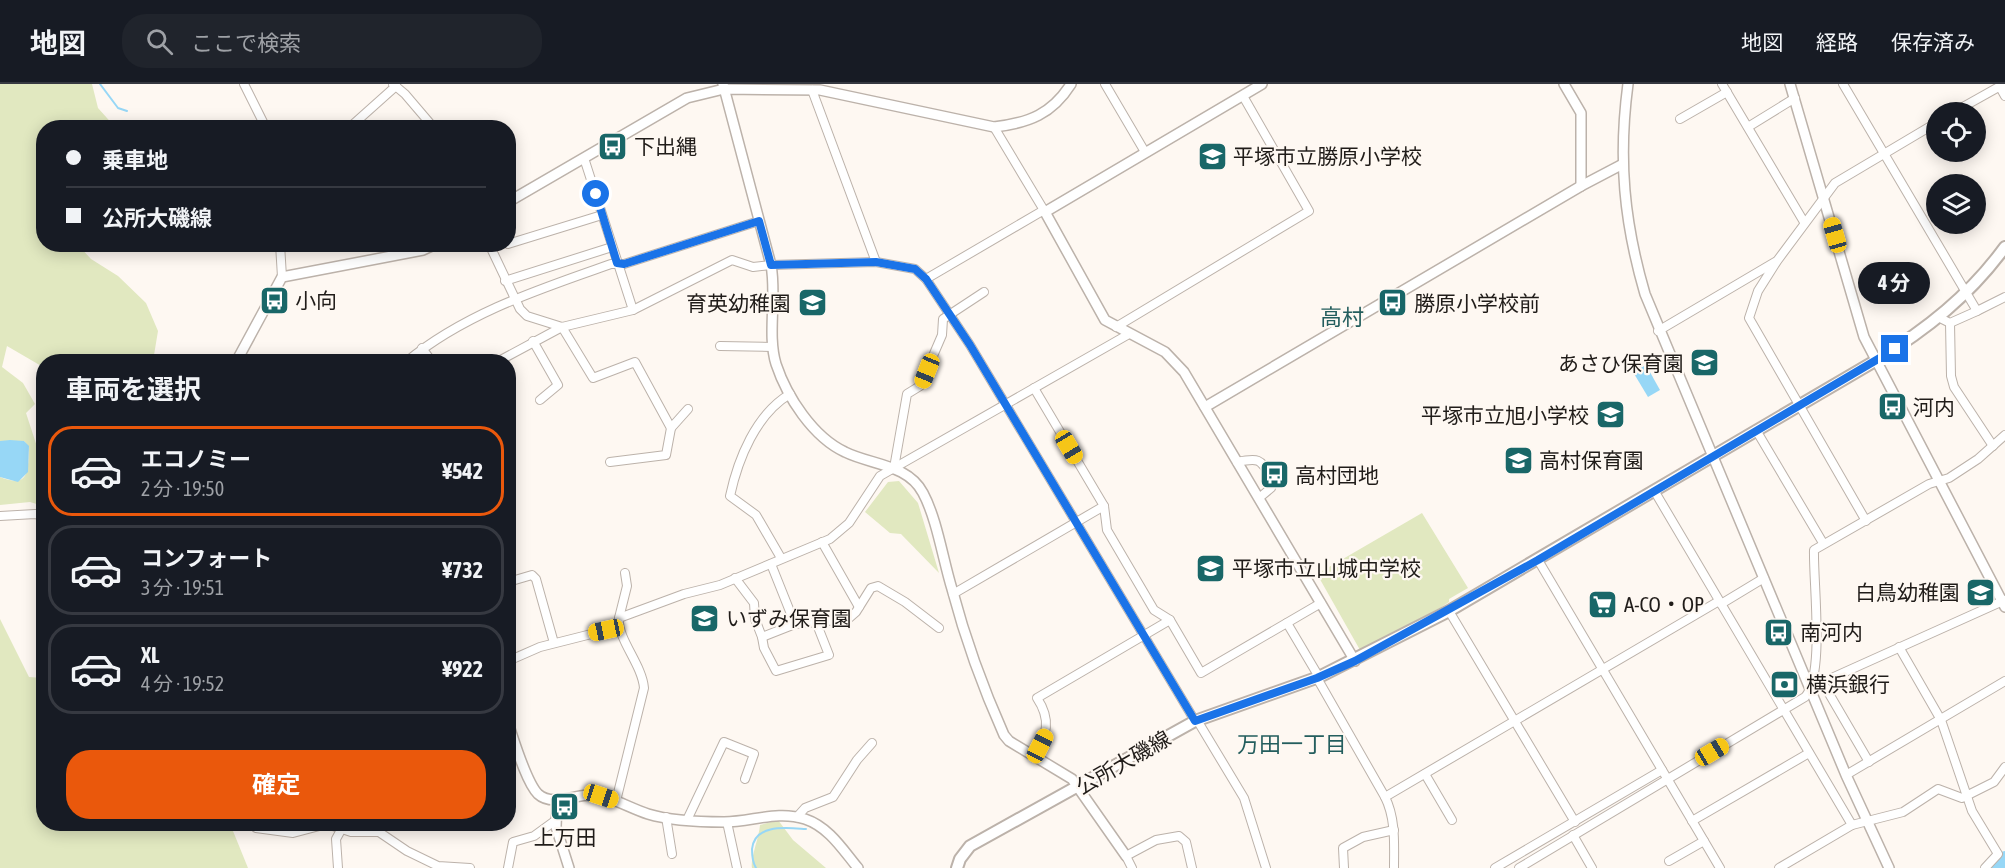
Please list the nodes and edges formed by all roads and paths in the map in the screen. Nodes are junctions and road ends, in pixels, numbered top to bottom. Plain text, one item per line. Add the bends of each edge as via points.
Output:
1 (244, 84) edge
2 (1071, 84) edge
3 (1105, 84) edge
4 (1260, 84) edge
5 (1564, 84) edge
6 (1628, 84) edge
7 (1722, 84) edge
8 (1790, 84) edge
9 (1843, 84) edge
10 (394, 85) edge
11 (2002, 85) edge
12 (767, 86) edge
13 (724, 87) edge
14 (812, 90) junction
15 (1727, 92) junction
16 (1243, 96) junction
17 (2005, 96) edge
18 (1795, 98) junction
19 (1972, 102) edge
20 (1680, 119) dead end
21 (262, 120) edge
22 (357, 120) edge
23 (427, 120) edge
24 (994, 127) junction
25 (1748, 127) junction
26 (1926, 129) edge
27 (1145, 152) junction
28 (1883, 153) junction
29 (584, 158) junction
30 (1622, 165) junction
31 (1581, 186) junction
32 (516, 197) edge
33 (1824, 197) junction
34 (1045, 211) junction
35 (602, 215) junction
36 (759, 221) junction
37 (1803, 222) junction
38 (516, 242) edge
39 (612, 247) junction
40 (2005, 247) edge
41 (280, 252) edge
42 (413, 252) edge
43 (492, 252) edge
44 (1777, 261) junction
45 (876, 262) junction
46 (617, 263) junction
47 (771, 265) junction
48 (282, 277) junction
49 (926, 279) junction
50 (506, 281) junction
51 (984, 292) dead end
52 (1967, 294) junction
53 (2005, 297) edge
54 (514, 298) junction
55 (633, 309) junction
56 (1977, 311) junction
57 (949, 313) junction
58 (1945, 320) junction
59 (562, 327) junction
60 (1116, 327) junction
61 (1658, 331) junction
62 (1129, 333) junction
63 (533, 341) junction
64 (720, 346) dead end
65 (773, 347) junction
66 (423, 348) junction
67 (240, 354) edge
68 (416, 354) edge
69 (427, 354) edge
70 (511, 354) edge
71 (1875, 361) junction
72 (1034, 388) junction
73 (790, 394) junction
74 (540, 400) dead end
75 (1005, 405) junction
76 (1800, 405) junction
77 (1205, 407) junction
78 (688, 409) dead end
79 (671, 428) junction
80 (1756, 430) junction
81 (2005, 435) edge
82 (1993, 446) junction
83 (1712, 456) junction
84 (610, 462) dead end
85 (1237, 462) junction
86 (894, 468) junction
87 (1938, 480) junction
88 (1655, 492) junction
89 (1259, 498) junction
90 (1104, 506) junction
91 (36, 514) edge
92 (0, 516) edge
93 (1866, 520) junction
94 (1076, 522) junction
95 (822, 542) junction
96 (1823, 543) junction
97 (781, 558) junction
98 (1538, 560) junction
99 (771, 564) junction
100 (625, 573) dead end
101 (735, 578) junction
102 (1764, 578) junction
103 (516, 580) edge
104 (953, 594) junction
105 (1720, 602) junction
106 (2004, 602) edge
107 (1321, 603) junction
108 (859, 607) junction
109 (1449, 611) junction
110 (619, 618) junction
111 (1170, 620) junction
112 (816, 622) junction
113 (1287, 623) junction
114 (795, 624) junction
115 (620, 627) junction
116 (939, 628) dead end
117 (1142, 636) junction
118 (762, 637) junction
119 (555, 643) junction
120 (1899, 646) junction
121 (516, 659) edge
122 (1355, 661) junction
123 (1603, 670) junction
124 (1318, 677) junction
125 (2005, 681) edge
126 (1811, 691) junction
127 (1784, 709) junction
128 (1196, 720) junction
129 (1941, 720) junction
130 (1516, 721) junction
131 (516, 743) edge
132 (872, 743) dead end
133 (1809, 753) junction
134 (1033, 755) junction
135 (1869, 762) junction
136 (2005, 767) edge
137 (1662, 770) junction
138 (1425, 774) junction
139 (1846, 775) junction
140 (745, 778) dead end
141 (1668, 779) junction
142 (1079, 788) junction
143 (1966, 796) junction
144 (1385, 797) junction
145 (557, 800) junction
146 (616, 801) junction
147 (666, 817) junction
148 (797, 817) junction
149 (555, 820) junction
150 (687, 820) junction
151 (1452, 820) dead end
152 (727, 822) junction
153 (1575, 822) junction
154 (1692, 822) junction
155 (1866, 823) junction
156 (1852, 825) junction
157 (1394, 830) junction
158 (274, 831) edge
159 (305, 831) edge
160 (340, 831) edge
161 (347, 831) edge
162 (385, 831) edge
163 (386, 835) junction
164 (1573, 835) junction
165 (1704, 841) junction
166 (2005, 846) edge
167 (672, 854) dead end
168 (1998, 854) junction
169 (1126, 856) junction
170 (1669, 861) dead end
171 (338, 868) edge
172 (470, 868) edge
173 (508, 868) edge
174 (569, 868) edge
175 (737, 868) edge
176 (858, 868) edge
177 (957, 868) edge
178 (1132, 868) edge
179 (1192, 868) edge
180 (1266, 868) edge
181 (1344, 868) edge
182 (1394, 868) edge
183 (1495, 868) edge
184 (1519, 868) edge
185 (1592, 868) edge
186 (1720, 868) edge
187 (1779, 868) edge
188 (1889, 868) edge
189 (1984, 868) edge

1 - 21 street
2 - 24 street via 1051,109 1037,118
3 - 27 street
4 - 16 street
5 - 31 street via 1581,113
6 - 30 street
7 - 15 street
8 - 18 street
9 - 28 street
10 - 22 street
10 - 23 street
11 - 17 street
11 - 19 street
12 - 13 street
12 - 14 street
13 - 29 street via 687,98
13 - 36 street
14 - 24 street
14 - 45 street
15 - 20 street
15 - 25 street
16 - 27 street
16 - 60 street via 1309,211
18 - 25 street
18 - 33 street
24 - 34 street
25 - 37 street
26 - 28 street
27 - 34 street
28 - 33 street via 1835,183
28 - 52 street
29 - 32 street
29 - 35 street
30 - 31 street
30 - 61 street via 1635,258
31 - 77 street
33 - 37 street
33 - 71 street via 1864,337
34 - 49 street
34 - 60 street via 1100,314
35 - 38 street
35 - 39 street
36 - 46 street
36 - 47 street
37 - 44 street
39 - 46 street
39 - 50 street
40 - 52 main road, 公所大磯線
41 - 48 street
42 - 48 street
43 - 50 street
44 - 61 street
44 - 76 street via 1758,291 1749,318
45 - 47 street
45 - 49 street via 915,269
46 - 54 street
46 - 55 street
47 - 55 street via 762,268 727,262
47 - 65 street via 775,286
48 - 67 street
49 - 57 street
50 - 54 street
51 - 57 street
52 - 56 street
52 - 58 main road, 公所大磯線
53 - 56 street
54 - 59 street via 527,316
54 - 66 street
55 - 59 street
56 - 58 street
57 - 75 street
57 - 86 street via 943,319 942,335 920,386 907,394
58 - 71 main road, 公所大磯線
58 - 82 street via 1954,387
59 - 63 street
59 - 79 street via 593,378 634,362
60 - 62 street
61 - 83 street
62 - 72 street
62 - 77 street via 1175,361
63 - 70 street
63 - 74 street via 558,385
64 - 65 street
65 - 73 street
66 - 68 street
66 - 69 street
71 - 76 main road, 公所大磯線
71 - 87 street
72 - 75 street
72 - 90 street
73 - 86 street via 805,418 835,446
73 - 97 street via 772,406 738,463 730,496 756,516
75 - 86 street
75 - 94 street
76 - 80 main road, 公所大磯線
76 - 93 street
77 - 85 street
78 - 79 street
79 - 84 street via 666,455
80 - 83 main road, 公所大磯線
80 - 96 street
81 - 82 street
82 - 87 street via 1949,478
83 - 88 main road, 公所大磯線
83 - 102 street
85 - 89 street
85 - 89 street via 1261,460 1273,480 1271,488
86 - 95 street via 880,476 840,533
86 - 104 street via 923,493
87 - 93 street
87 - 106 street
88 - 98 main road, 公所大磯線
88 - 105 street
89 - 107 street
90 - 94 street
90 - 111 street via 1107,530 1154,610
91 - 92 street
93 - 96 street
94 - 104 street
94 - 117 street
95 - 97 street
95 - 108 street
96 - 126 street via 1814,550 1817,664
97 - 99 street
98 - 109 main road, 公所大磯線
98 - 123 street
99 - 101 street
99 - 114 street
100 - 110 street via 627,586
101 - 110 street
101 - 118 street via 754,603
102 - 105 street
102 - 126 street
103 - 119 street via 532,575 536,579
104 - 134 street via 1004,735
105 - 123 street
105 - 127 street
106 - 120 street
107 - 113 street
107 - 122 street
108 - 112 street via 848,619
108 - 116 street via 871,588 878,586
109 - 122 main road, 公所大磯線
109 - 130 street
110 - 115 street
111 - 113 street via 1201,673
111 - 117 street
112 - 114 street
112 - 118 street via 830,654 776,670
113 - 124 street
114 - 118 street
115 - 119 street
115 - 146 street via 641,672 644,688
117 - 128 street
117 - 134 street via 1037,698 1047,723 1046,734
119 - 121 street
120 - 129 street
120 - 135 street via 1824,684
122 - 124 main road, 公所大磯線
123 - 130 street
123 - 137 street
124 - 128 main road, 公所大磯線
124 - 144 street
125 - 129 street
126 - 127 street
126 - 139 street
127 - 133 street
127 - 141 street
128 - 142 main road, 公所大磯線
128 - 180 street via 1244,798
129 - 135 street
129 - 143 street
130 - 138 street
130 - 153 street
131 - 145 street via 534,788 539,794
132 - 148 street via 833,797 805,808
133 - 154 street
133 - 156 street
134 - 142 street via 1065,774
135 - 139 street
136 - 143 street via 1994,782
137 - 141 street
137 - 153 street
138 - 144 street
138 - 151 street
139 - 155 street
140 - 150 street via 754,754 724,742
141 - 154 street
141 - 164 street
142 - 169 street
142 - 177 main road, 公所大磯線 via 970,846
143 - 155 street via 1956,798 1938,789 1903,812
143 - 168 street
144 - 157 street
145 - 146 street via 592,795
145 - 149 street
146 - 147 street
147 - 150 street
147 - 167 street
148 - 152 street via 763,816
148 - 176 street via 830,834
149 - 173 street via 534,836 513,842
149 - 174 street
150 - 152 street
152 - 175 street
153 - 183 street
154 - 165 street
155 - 156 street
155 - 188 street
156 - 187 street
157 - 181 street via 1363,837 1343,848
157 - 182 street
158 - 159 street
160 - 171 street via 336,839
161 - 163 street
162 - 163 street
163 - 172 street via 438,866
164 - 184 street
164 - 185 street
165 - 170 street
165 - 186 street
166 - 168 street
168 - 189 street
169 - 178 street
169 - 179 street via 1156,840 1179,836 1186,842

